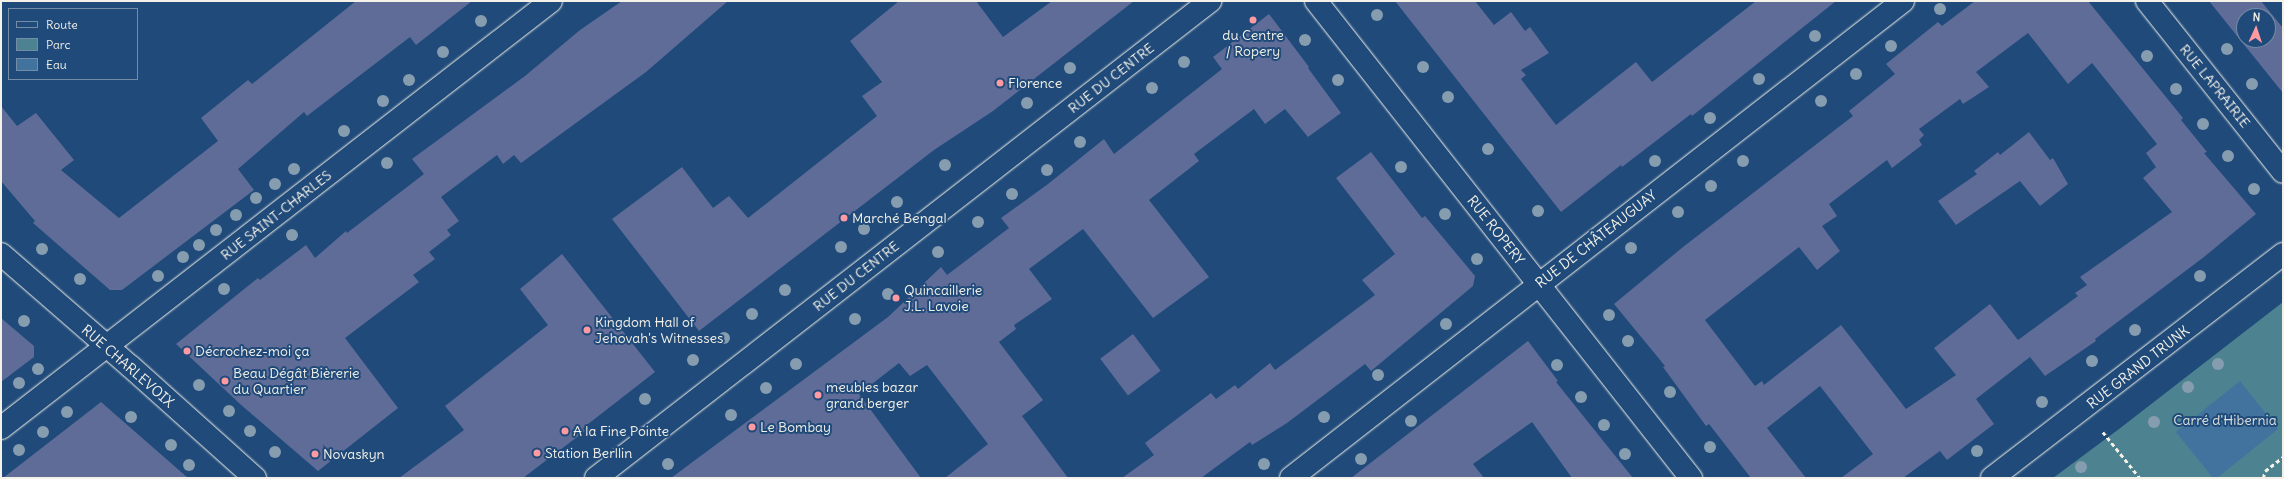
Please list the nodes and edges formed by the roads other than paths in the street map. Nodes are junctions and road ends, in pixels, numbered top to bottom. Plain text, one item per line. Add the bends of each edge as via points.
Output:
1 (551, 1) edge
2 (1210, 1) edge
3 (1316, 1) edge
4 (1903, 1) edge
5 (2147, 1) edge
6 (2283, 172) edge
7 (1, 254) edge
8 (2283, 254) edge
9 (1538, 284) junction
10 (106, 346) junction
11 (1, 428) edge
12 (255, 478) edge
13 (596, 478) edge
14 (1291, 478) edge
15 (1691, 478) edge
16 (1992, 478) edge

1 - 10 street, RUE SAINT-CHARLES
2 - 13 street, RUE DU CENTRE
3 - 9 street, RUE ROPERY
4 - 9 street, RUE DE CHÂTEAUGUAY
5 - 6 street, RUE LAPRAIRIE
7 - 10 street, RUE CHARLEVOIX
8 - 16 street, RUE GRAND TRUNK
9 - 14 street, RUE DE CHÂTEAUGUAY
9 - 15 street, RUE ROPERY
10 - 11 street, RUE SAINT-CHARLES
10 - 12 street, RUE CHARLEVOIX

